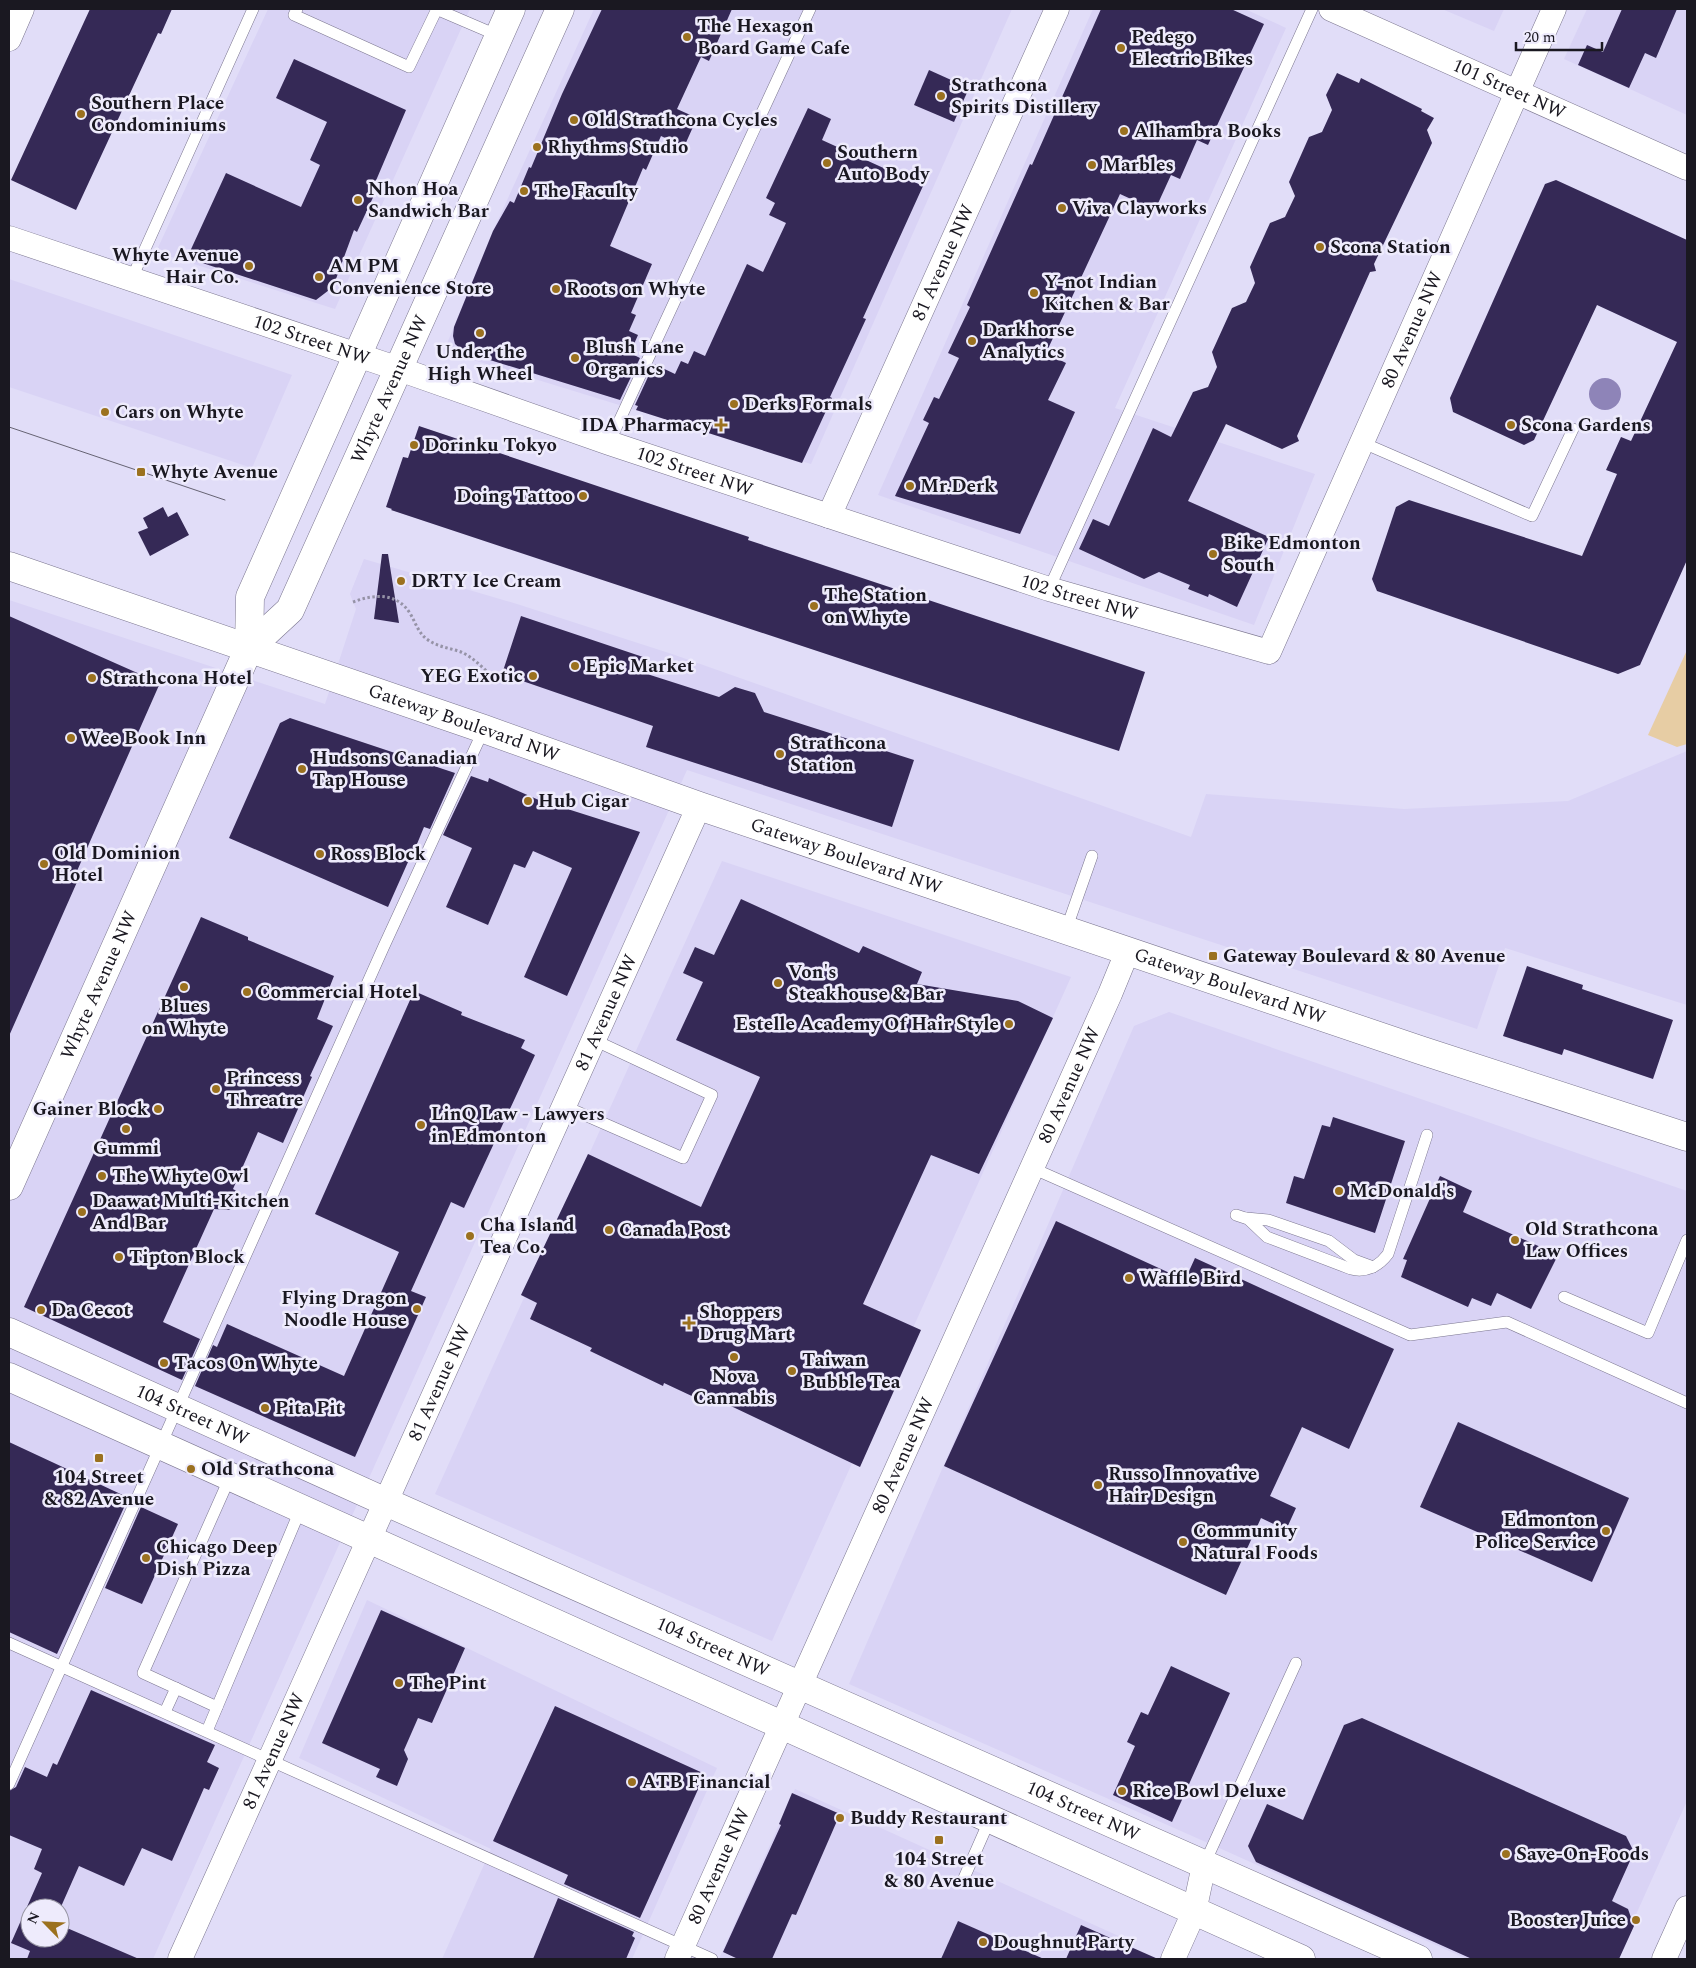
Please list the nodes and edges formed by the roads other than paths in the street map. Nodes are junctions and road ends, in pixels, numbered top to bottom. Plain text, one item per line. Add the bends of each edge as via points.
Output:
1 (22, 9) edge
2 (253, 9) edge
3 (297, 9) edge
4 (436, 9) edge
5 (512, 9) edge
6 (560, 9) edge
7 (810, 9) edge
8 (1057, 9) edge
9 (1312, 9) edge
10 (1331, 9) edge
11 (1554, 9) edge
12 (499, 36) junction
13 (9, 39) edge
14 (1515, 92) junction
15 (1687, 168) edge
16 (9, 238) edge
17 (132, 278) junction
18 (358, 356) junction
19 (399, 369) junction
20 (1573, 428) dead end
21 (1361, 442) junction
22 (609, 443) junction
23 (829, 516) junction
24 (9, 568) edge
25 (1050, 589) junction
26 (249, 648) junction
27 (1269, 652) joint
28 (484, 728) junction
29 (699, 806) junction
30 (1092, 856) dead end
31 (1066, 930) junction
32 (1128, 950) junction
33 (594, 1040) junction
34 (564, 1106) junction
35 (1427, 1135) dead end
36 (1687, 1137) edge
37 (1032, 1168) junction
38 (9, 1186) edge
39 (1687, 1240) edge
40 (1374, 1267) junction
41 (1564, 1297) dead end
42 (9, 1332) edge
43 (9, 1377) edge
44 (1687, 1403) edge
45 (178, 1408) junction
46 (161, 1446) junction
47 (230, 1477) junction
48 (386, 1502) junction
49 (300, 1508) junction
50 (370, 1540) junction
51 (9, 1643) edge
52 (1296, 1663) dead end
53 (62, 1666) junction
54 (800, 1685) junction
55 (176, 1688) junction
56 (217, 1707) junction
57 (165, 1712) junction
58 (781, 1726) junction
59 (207, 1731) junction
60 (270, 1760) junction
61 (9, 1784) edge
62 (990, 1819) junction
63 (1204, 1866) junction
64 (964, 1878) dead end
65 (1687, 1908) edge
66 (1194, 1912) junction
67 (680, 1953) edge
68 (180, 1959) edge
69 (712, 1959) edge
70 (1172, 1959) edge
71 (1301, 1959) edge
72 (1418, 1959) edge
73 (1664, 1959) edge

1 - 13 street
2 - 17 lane
3 - 4 lane via 294,15 409,67
4 - 12 lane
5 - 12 main road, Whyte Avenue NW
6 - 19 main road, Whyte Avenue NW
7 - 22 lane
8 - 23 street, 81 Avenue NW
9 - 25 lane
10 - 14 street, 101 Street NW
11 - 14 street, 80 Avenue NW
12 - 18 main road, Whyte Avenue NW
14 - 15 street, 101 Street NW
14 - 21 street, 80 Avenue NW
16 - 17 street, 102 Street NW
17 - 18 street, 102 Street NW
18 - 19 street, 102 Street NW
18 - 26 main road, Whyte Avenue NW via 250,597
19 - 22 street, 102 Street NW
19 - 26 main road, Whyte Avenue NW via 290,610
20 - 21 lane via 1532,516
21 - 27 street, 80 Avenue NW
22 - 23 street, 102 Street NW
23 - 25 street, 102 Street NW
24 - 26 main road, Gateway Boulevard NW
25 - 27 street, 102 Street NW
26 - 28 main road, Gateway Boulevard NW
26 - 38 main road, Whyte Avenue NW
28 - 29 main road, Gateway Boulevard NW
28 - 45 lane
29 - 31 main road, Gateway Boulevard NW
29 - 33 street, 81 Avenue NW
30 - 31 lane
31 - 32 main road, Gateway Boulevard NW
32 - 36 main road, Gateway Boulevard NW
32 - 37 street, 80 Avenue NW
33 - 34 street, 81 Avenue NW
33 - 34 lane via 712,1095 683,1158
34 - 48 street, 81 Avenue NW
35 - 40 lane via 1388,1254
37 - 44 lane via 1410,1335 1507,1322
37 - 54 street, 80 Avenue NW
39 - 41 lane via 1648,1333
40 - 40 lane via 1357,1271 1267,1237 1241,1216 1268,1220 1329,1241 1354,1260
42 - 45 main road, 104 Street NW
43 - 46 main road
45 - 46 lane
45 - 48 main road, 104 Street NW
46 - 47 main road
46 - 53 lane
47 - 49 main road
47 - 55 lane via 143,1673
48 - 50 street, 81 Avenue NW
48 - 54 main road, 104 Street NW
49 - 50 main road
49 - 56 lane
50 - 58 main road
50 - 60 street, 81 Avenue NW
51 - 53 lane
52 - 63 lane
53 - 57 lane
53 - 61 lane
54 - 58 street, 80 Avenue NW
54 - 63 main road, 104 Street NW
55 - 56 lane
55 - 57 lane
56 - 59 lane
57 - 59 lane
58 - 62 main road
58 - 67 street, 80 Avenue NW
59 - 60 lane
60 - 67 lane
60 - 68 street, 81 Avenue NW
62 - 64 lane
62 - 66 main road
63 - 66 street
63 - 72 main road, 104 Street NW
65 - 73 street
66 - 70 street
66 - 71 main road
67 - 69 lane

